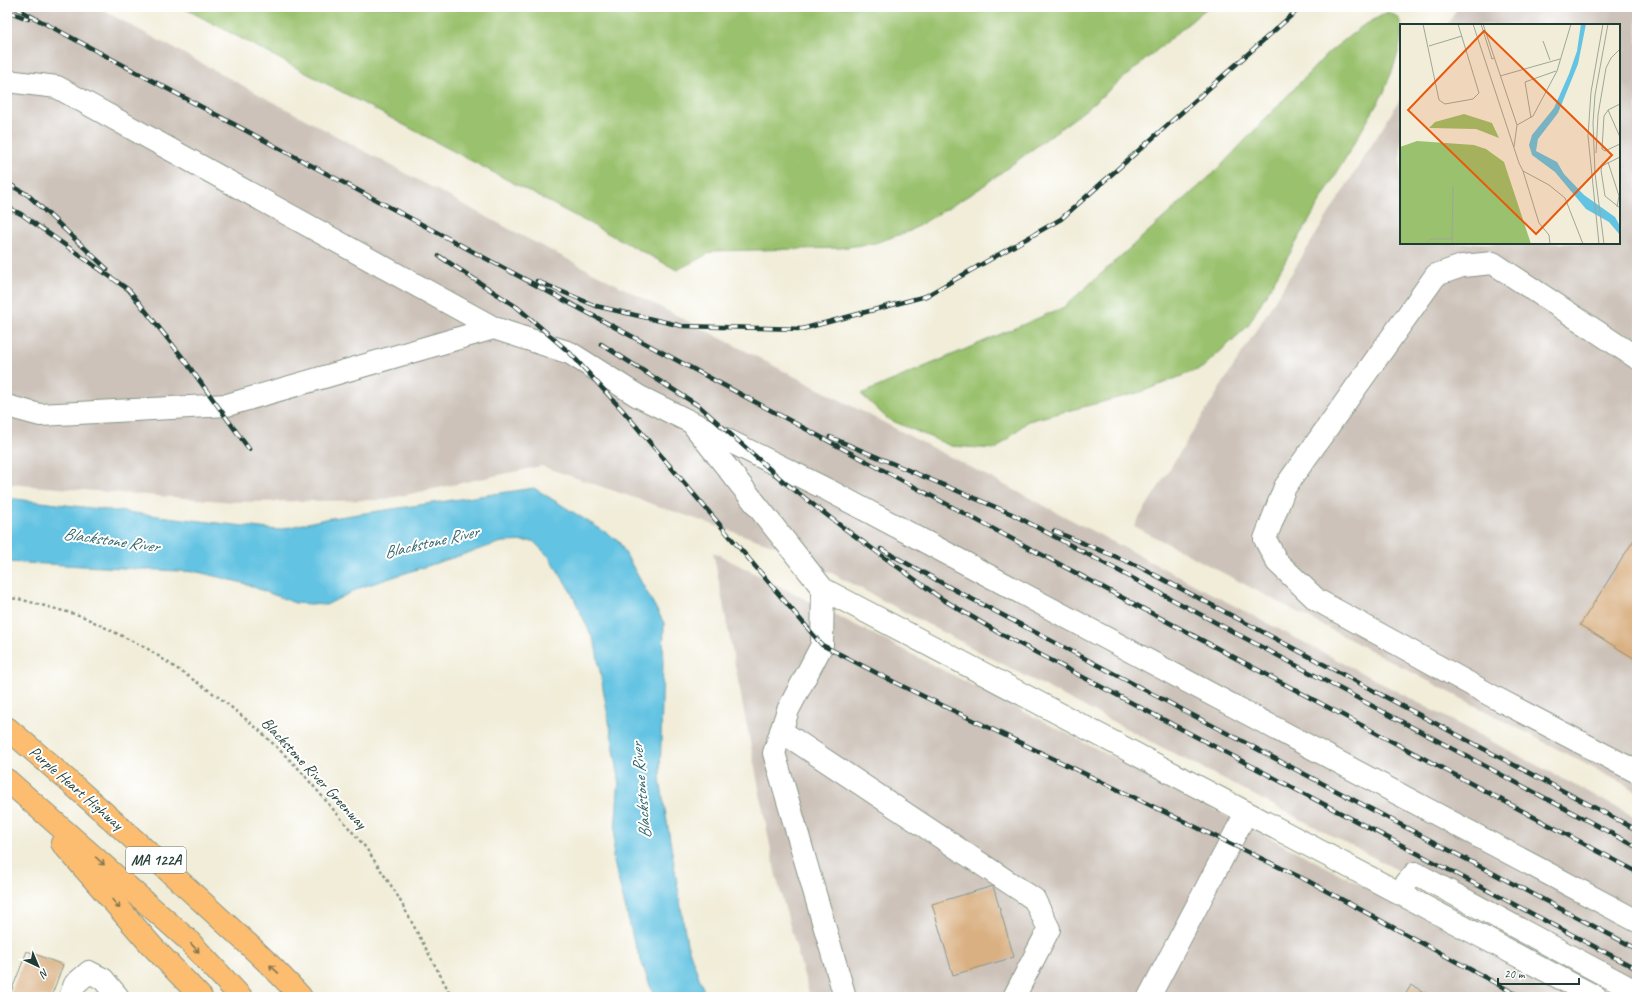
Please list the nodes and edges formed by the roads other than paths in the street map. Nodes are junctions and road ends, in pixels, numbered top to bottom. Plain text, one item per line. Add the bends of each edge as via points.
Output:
1 (7, 81) edge
2 (494, 328) junction
3 (1637, 358) edge
4 (7, 406) edge
5 (692, 423) junction
6 (823, 589) junction
7 (7, 728) edge
8 (781, 731) junction
9 (1637, 772) edge
10 (7, 780) edge
11 (1246, 813) junction
12 (1398, 893) junction
13 (1637, 921) edge
14 (1637, 992) edge
15 (70, 997) edge
16 (118, 997) edge
17 (201, 997) edge
18 (241, 997) edge
19 (300, 997) edge
20 (845, 997) edge
21 (1014, 997) edge
22 (1149, 997) edge
23 (1596, 997) edge

1 - 2 lane via 57,87
2 - 4 lane via 227,404 40,415
2 - 5 lane via 570,353 638,396
3 - 9 lane via 1493,263 1462,266 1436,275 1285,487 1265,539 1277,562 1317,600
5 - 6 lane
5 - 13 lane via 828,490
6 - 8 lane via 822,645 788,710
6 - 11 lane
19 -> 7 highway, Purple Heart Highway / MA 122A via 172,874
8 - 20 lane via 774,753
8 - 21 lane via 1034,899 1049,929
10 -> 17 highway via 151,945
10 -> 18 highway, MA 122A via 187,939
11 - 12 lane
11 - 22 lane
12 - 14 lane via 1415,872
12 - 23 lane
15 - 16 lane via 75,984 89,972 103,979

